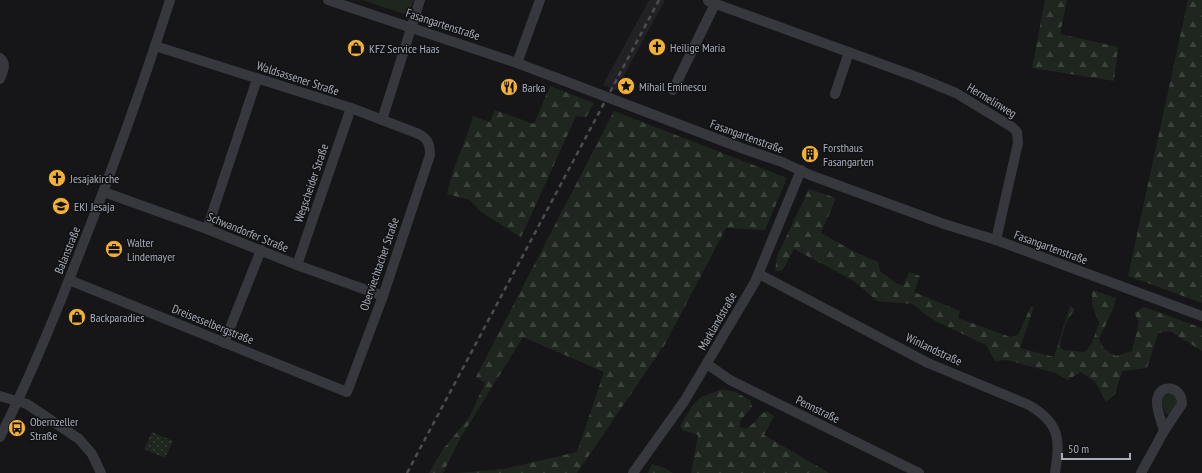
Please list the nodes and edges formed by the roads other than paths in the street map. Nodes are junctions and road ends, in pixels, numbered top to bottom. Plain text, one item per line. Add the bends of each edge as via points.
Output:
1 (170, 0) edge
2 (328, 0) edge
3 (420, 0) edge
4 (540, 0) edge
5 (711, 2) edge
6 (412, 28) junction
7 (155, 46) junction
8 (849, 52) junction
9 (0, 58) edge
10 (517, 63) junction
11 (0, 79) edge
12 (256, 79) junction
13 (673, 90) dead end
14 (835, 94) dead end
15 (351, 108) junction
16 (382, 120) junction
17 (429, 143) joint
18 (801, 170) junction
19 (104, 192) junction
20 (207, 229) junction
21 (996, 240) junction
22 (261, 250) junction
23 (296, 265) junction
24 (759, 274) junction
25 (69, 280) junction
26 (383, 296) junction
27 (1202, 316) edge
28 (224, 342) junction
29 (707, 364) junction
30 (348, 392) joint
31 (0, 396) edge
32 (17, 401) junction
33 (1164, 431) dead end
34 (0, 436) edge
35 (101, 473) edge
36 (633, 473) edge
37 (919, 473) edge
38 (1055, 473) edge
39 (1141, 473) edge

1 - 7 street, Balanstraße
2 - 6 street, Fasangartenstraße
3 - 6 street
4 - 10 street
5 - 8 street, Hermelinweg
5 - 13 street
6 - 10 street, Fasangartenstraße
6 - 16 street
7 - 12 street, Waldsassener Straße
7 - 19 street, Balanstraße
8 - 14 street
8 - 21 street, Hermelinweg via 956,94 1006,122 1017,132 1018,143
9 - 11 street via 5,66
10 - 18 street, Fasangartenstraße, bridge
12 - 15 street, Waldsassener Straße
12 - 20 street
15 - 16 street, Waldsassener Straße
15 - 23 street, Wegscheider Straße
16 - 17 street, Waldsassener Straße via 419,134
17 - 26 street, Oberviechtacher Straße via 430,155
18 - 21 street, Fasangartenstraße via 937,222
18 - 24 street, Marklandstraße
19 - 20 street, Schwandorfer Straße
19 - 25 street, Balanstraße
20 - 22 street, Schwandorfer Straße
21 - 27 street, Fasangartenstraße
22 - 23 street, Schwandorfer Straße
22 - 28 street
23 - 26 street, Schwandorfer Straße
24 - 29 street, Marklandstraße
24 - 38 street, Winlandstraße via 928,363 1041,412 1048,419 1057,437
25 - 28 street, Dreisesselbergstraße
25 - 32 street, Balanstraße
26 - 30 street, Oberviechtacher Straße
28 - 30 street, Dreisesselbergstraße
29 - 36 street, Marklandstraße via 686,400
29 - 37 street, Pennstraße via 730,380
31 - 32 street
32 - 34 street, Balanstraße
32 - 35 street via 32,407 80,439 99,465
33 - 39 street

